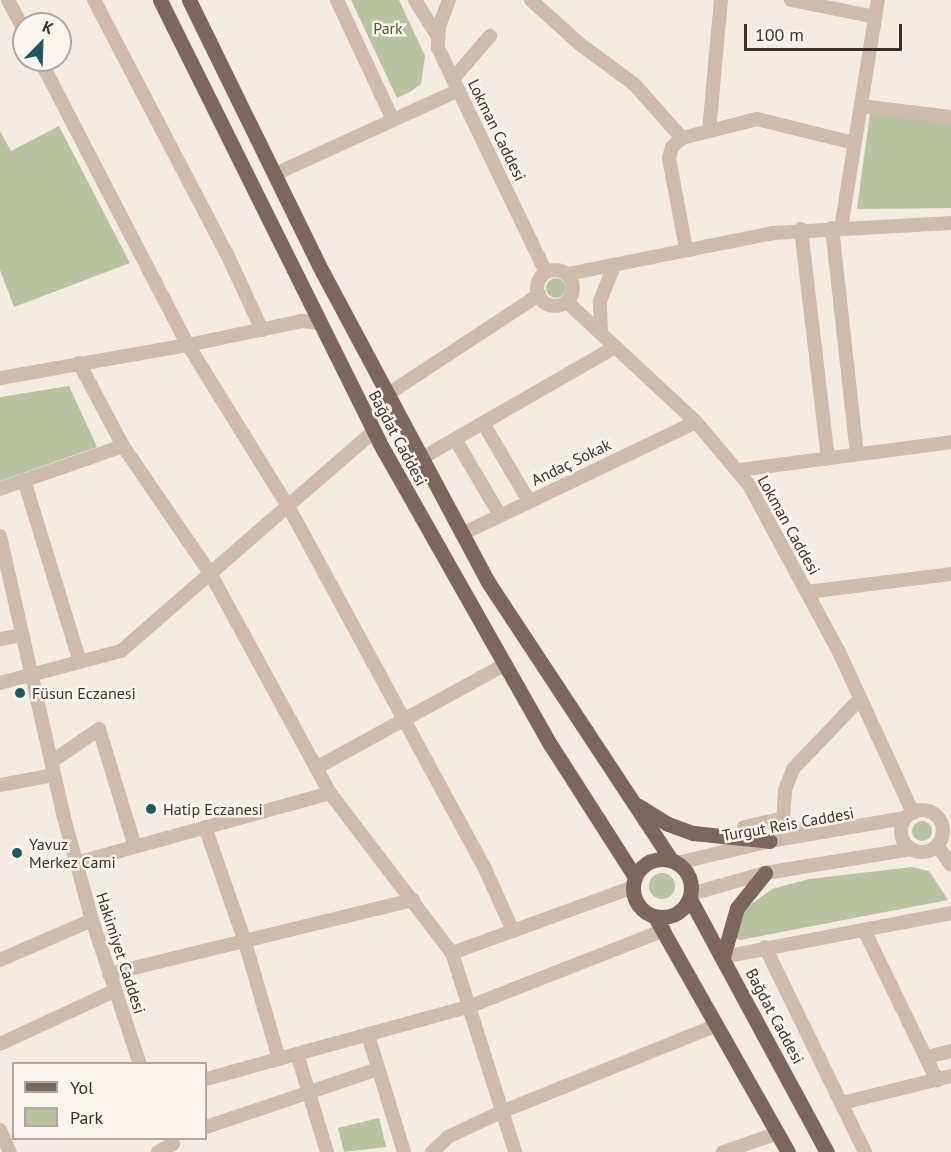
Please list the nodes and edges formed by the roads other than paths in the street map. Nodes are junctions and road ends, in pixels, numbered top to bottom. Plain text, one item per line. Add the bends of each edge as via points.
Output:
1 (94, 0) edge
2 (160, 0) edge
3 (189, 0) edge
4 (337, 0) edge
5 (415, 0) edge
6 (449, 0) edge
7 (531, 0) edge
8 (721, 0) edge
9 (791, 0) edge
10 (878, 0) edge
11 (875, 17) junction
12 (490, 36) dead end
13 (438, 37) junction
14 (46, 72) edge
15 (456, 84) junction
16 (861, 106) junction
17 (951, 117) edge
18 (393, 120) junction
19 (709, 131) junction
20 (682, 138) junction
21 (854, 143) junction
22 (275, 174) junction
23 (951, 223) edge
24 (836, 228) junction
25 (801, 229) junction
26 (686, 249) junction
27 (614, 267) junction
28 (546, 272) junction
29 (568, 274) junction
30 (574, 288) junction
31 (539, 295) junction
32 (567, 302) junction
33 (319, 323) junction
34 (262, 330) junction
35 (601, 333) junction
36 (188, 345) junction
37 (615, 347) junction
38 (79, 363) junction
39 (0, 378) edge
40 (387, 393) junction
41 (696, 422) junction
42 (483, 423) junction
43 (374, 432) junction
44 (455, 439) junction
45 (951, 442) edge
46 (123, 447) junction
47 (857, 454) junction
48 (422, 458) junction
49 (828, 458) junction
50 (739, 470) junction
51 (24, 480) junction
52 (0, 489) edge
53 (529, 501) junction
54 (288, 506) junction
55 (500, 515) junction
56 (462, 534) junction
57 (0, 536) edge
58 (210, 573) junction
59 (951, 574) edge
60 (807, 592) junction
61 (22, 635) junction
62 (0, 639) edge
63 (80, 662) junction
64 (504, 665) junction
65 (31, 674) junction
66 (0, 683) edge
67 (860, 699) junction
68 (404, 720) junction
69 (53, 768) junction
70 (316, 768) junction
71 (0, 784) edge
72 (330, 793) junction
73 (627, 796) junction
74 (951, 813) edge
75 (934, 815) junction
76 (909, 816) junction
77 (783, 821) junction
78 (205, 827) junction
79 (744, 827) dead end
80 (801, 836) junction
81 (943, 840) edge
82 (770, 841) junction
83 (135, 846) junction
84 (911, 849) junction
85 (674, 861) junction
86 (76, 863) junction
87 (951, 865) edge
88 (765, 873) junction
89 (634, 882) junction
90 (690, 897) junction
91 (413, 900) junction
92 (951, 913) edge
93 (92, 920) junction
94 (659, 923) junction
95 (513, 931) junction
96 (865, 932) junction
97 (244, 939) junction
98 (765, 947) junction
99 (452, 953) junction
100 (723, 957) junction
101 (0, 960) edge
102 (109, 974) junction
103 (114, 991) junction
104 (468, 1007) junction
105 (717, 1025) junction
106 (368, 1035) junction
107 (0, 1044) edge
108 (951, 1051) edge
109 (297, 1054) junction
110 (927, 1057) junction
111 (279, 1059) junction
112 (139, 1062) edge
113 (378, 1069) junction
114 (944, 1078) edge
115 (207, 1079) edge
116 (309, 1092) junction
117 (842, 1103) junction
118 (501, 1112) junction
119 (207, 1127) edge
120 (0, 1130) edge
121 (778, 1133) junction
122 (172, 1142) edge
123 (10, 1152) edge
124 (158, 1152) edge
125 (327, 1152) edge
126 (404, 1152) edge
127 (432, 1152) edge
128 (515, 1152) edge
129 (723, 1152) edge
130 (788, 1152) edge
131 (827, 1152) edge
132 (866, 1152) edge

1 - 34 street via 226,252
2 - 33 main road, Bağdat Caddesi
3 - 22 main road, Bağdat Caddesi
4 - 18 street
5 - 13 street, Lokman Caddesi
6 - 13 street
7 - 20 street via 581,45 634,84
8 - 19 street
9 - 11 street
10 - 11 street
11 - 16 street
12 - 15 street
13 - 15 street, Lokman Caddesi via 438,48
14 - 36 street
15 - 18 street
15 - 28 street, Lokman Caddesi
16 - 17 street
16 - 21 street
18 - 22 street
19 - 20 street
19 - 21 street via 757,119
20 - 26 street via 672,147 669,158
21 - 24 street
22 - 40 main road, Bağdat Caddesi
23 - 24 street
24 - 25 street
24 - 47 street
25 - 26 street
25 - 49 street
26 - 27 street
27 - 29 street
27 - 30 street
27 - 35 street via 600,301
28 - 29 street via 559,269
28 - 31 street via 538,282
29 - 30 street
30 - 32 street
31 - 32 street via 552,306
31 - 40 street
32 - 35 street, Lokman Caddesi
33 - 34 street via 302,321
33 - 43 main road, Bağdat Caddesi
34 - 36 street
35 - 37 street, Lokman Caddesi
36 - 38 street
36 - 54 street
37 - 41 street, Lokman Caddesi
37 - 42 street
38 - 39 street
38 - 46 street
40 - 48 main road, Bağdat Caddesi
41 - 50 street, Lokman Caddesi
41 - 53 street, Andaç Sokak
42 - 44 street
42 - 53 street
43 - 54 street
43 - 64 main road, Bağdat Caddesi
44 - 48 street
44 - 55 street
45 - 47 street
46 - 51 street
46 - 58 street
47 - 49 street
48 - 56 main road, Bağdat Caddesi
49 - 50 street
50 - 60 street, Lokman Caddesi
51 - 52 street
51 - 63 street
53 - 55 street, Andaç Sokak
54 - 58 street
54 - 68 street
55 - 56 street, Andaç Sokak
56 - 73 main road, Bağdat Caddesi via 527,645
57 - 61 street, Hakimiyet Caddesi
58 - 63 street via 121,651
58 - 70 street
59 - 60 street
60 - 67 street, Lokman Caddesi
61 - 62 street
61 - 65 street, Hakimiyet Caddesi
63 - 65 street
64 - 68 street
64 - 89 main road, Bağdat Caddesi
65 - 66 street
65 - 69 street, Hakimiyet Caddesi
67 - 76 street, Lokman Caddesi
67 - 77 street via 793,769 785,790
68 - 70 street
68 - 95 street
69 - 71 street
69 - 83 street via 99,729
69 - 86 street, Hakimiyet Caddesi
70 - 72 street
72 - 78 street
72 - 91 street
73 - 82 main road via 657,819 693,833
73 - 85 main road, Bağdat Caddesi
74 - 75 street
75 - 76 street via 926,811
75 - 81 street via 942,827
76 - 80 street, Turgut Reis Caddesi
76 - 84 street via 901,835
77 - 79 street
77 - 80 street
78 - 83 street
78 - 97 street
80 - 82 street, Turgut Reis Caddesi
81 - 84 street via 923,852
81 - 87 street
82 - 85 street, Turgut Reis Caddesi
83 - 86 street
84 - 88 street
85 - 89 main road via 650,861
85 - 90 main road via 688,873
86 - 93 street, Hakimiyet Caddesi
88 - 90 street
88 - 100 main road via 737,908
89 - 94 main road via 639,906
89 - 95 street
90 - 94 main road via 679,912
90 - 100 main road, Bağdat Caddesi
91 - 97 street
91 - 99 street
92 - 96 street
93 - 101 street
93 - 102 street, Hakimiyet Caddesi
94 - 104 street
94 - 105 main road
95 - 99 street
96 - 98 street
96 - 110 street
97 - 102 street
97 - 111 street
98 - 100 street
98 - 117 street
99 - 104 street
100 - 131 main road, Bağdat Caddesi
102 - 103 street, Hakimiyet Caddesi
103 - 107 street
103 - 112 street, Hakimiyet Caddesi
104 - 106 street
104 - 118 street
105 - 118 street
105 - 121 main road
106 - 109 street
106 - 113 street
108 - 110 street
109 - 111 street
109 - 116 street
110 - 114 street
111 - 115 street
113 - 116 street
113 - 126 street
114 - 117 street
116 - 119 street
116 - 125 street
117 - 132 street
118 - 127 street via 448,1137
118 - 128 street
120 - 123 street
121 - 129 street
121 - 130 main road
122 - 124 street

